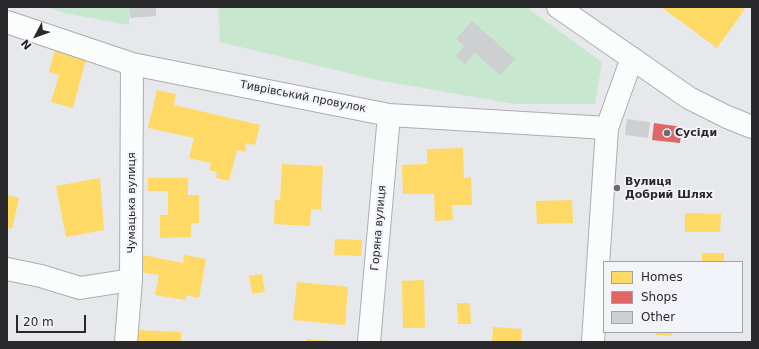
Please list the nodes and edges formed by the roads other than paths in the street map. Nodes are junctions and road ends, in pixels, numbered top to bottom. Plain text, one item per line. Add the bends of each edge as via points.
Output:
1 (558, 7) edge
2 (7, 22) edge
3 (632, 58) junction
4 (132, 64) junction
5 (389, 115) junction
6 (752, 127) edge
7 (607, 128) junction
8 (7, 269) edge
9 (131, 280) junction
10 (126, 342) edge
11 (369, 342) edge
12 (593, 342) edge

1 - 3 street
2 - 4 street, Тиврівський провулок
3 - 6 street via 689,98
3 - 7 street
4 - 5 street, Тиврівський провулок
4 - 9 street, Чумацька вулиця
5 - 7 street, Тиврівський провулок
5 - 11 street, Горяна вулиця
7 - 12 street
8 - 9 street via 80,288
9 - 10 street, Чумацька вулиця

